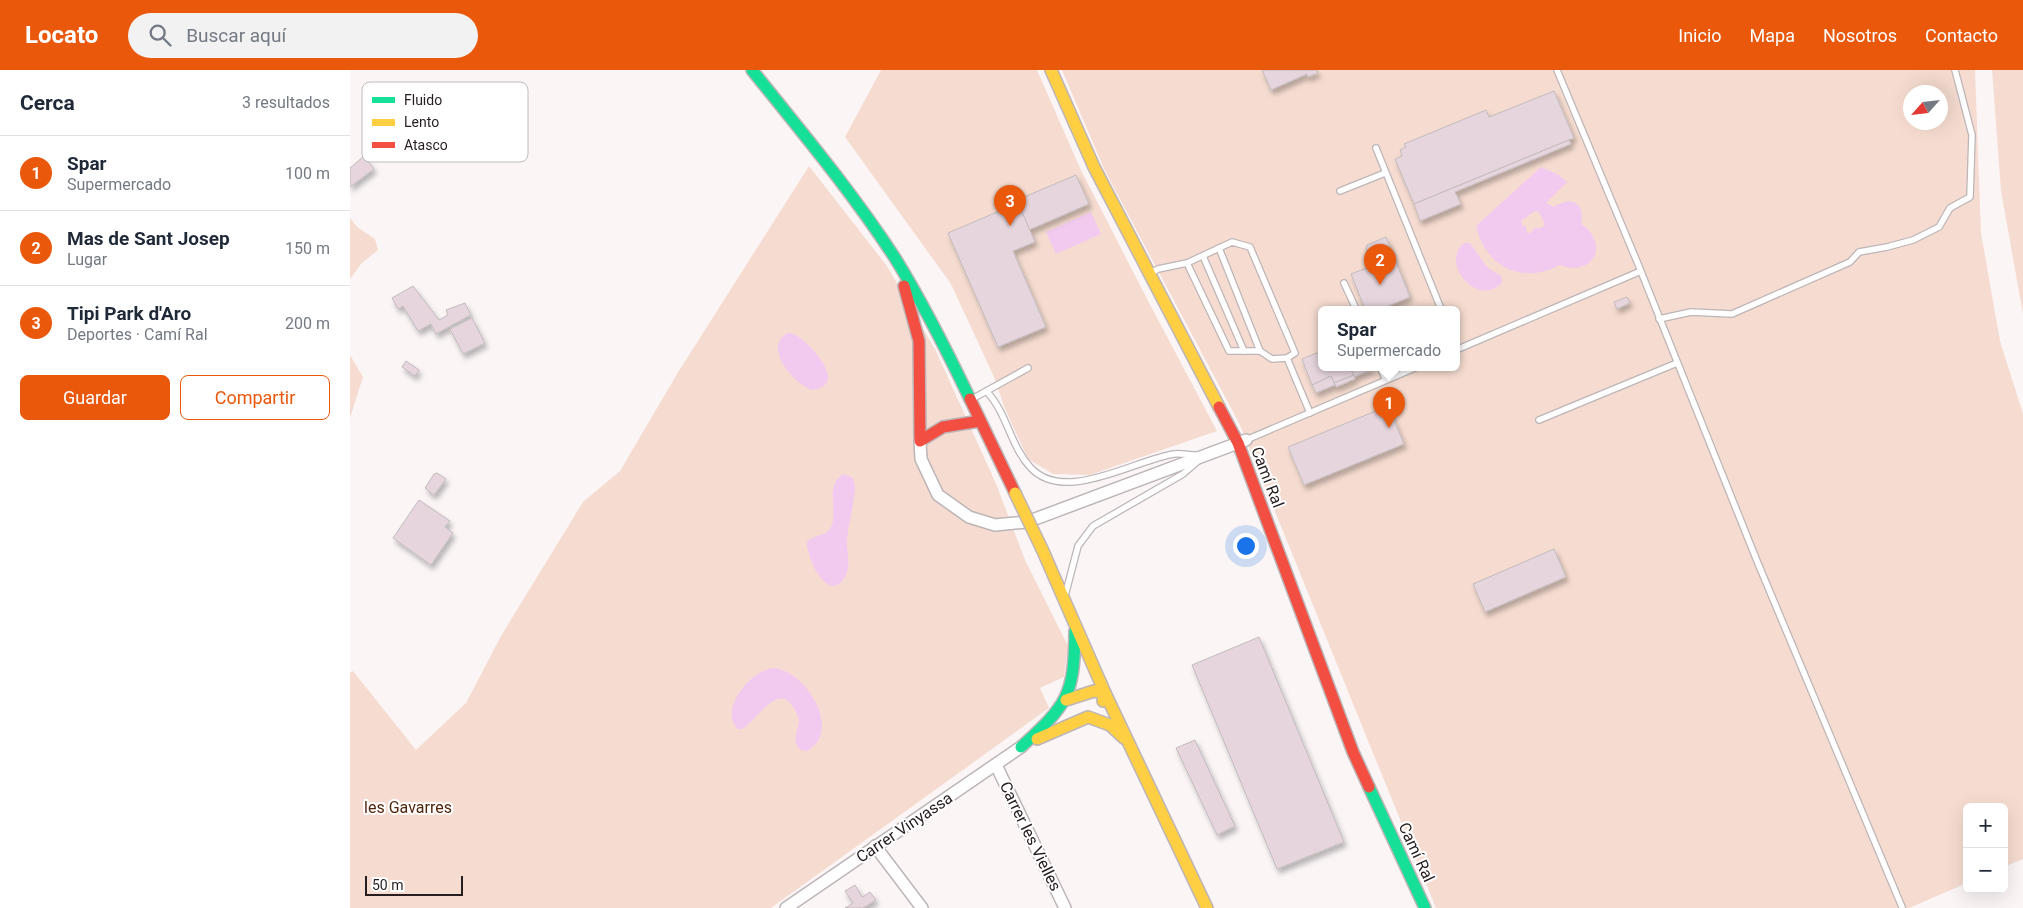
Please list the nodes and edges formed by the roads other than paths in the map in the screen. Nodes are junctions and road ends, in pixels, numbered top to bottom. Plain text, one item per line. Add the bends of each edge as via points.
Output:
1 (752, 70) edge
2 (1051, 70) edge
3 (1557, 70) edge
4 (1955, 70) edge
5 (1376, 148) dead end
6 (1385, 173) junction
7 (1340, 191) dead end
8 (1219, 248) junction
9 (1203, 256) junction
10 (895, 258) junction
11 (1187, 263) junction
12 (1641, 271) junction
13 (1150, 274) junction
14 (1344, 282) dead end
15 (1355, 306) edge
16 (1440, 306) edge
17 (1659, 319) junction
18 (1460, 347) edge
19 (1244, 351) junction
20 (1260, 351) junction
21 (1287, 358) junction
22 (1676, 362) junction
23 (1028, 368) dead end
24 (1382, 371) edge
25 (1407, 371) edge
26 (1386, 380) junction
27 (987, 392) junction
28 (970, 400) junction
29 (1310, 413) junction
30 (1539, 420) dead end
31 (980, 421) junction
32 (920, 441) junction
33 (1242, 442) junction
34 (1207, 455) junction
35 (1064, 599) junction
36 (1075, 624) junction
37 (1105, 693) junction
38 (1066, 700) junction
39 (1088, 717) junction
40 (1128, 741) junction
41 (1021, 746) junction
42 (996, 765) junction
43 (874, 846) junction
44 (1902, 907) dead end
45 (786, 908) edge
46 (922, 908) edge
47 (1065, 908) edge
48 (1207, 908) edge
49 (1425, 908) edge

1 - 10 street via 826,163
2 - 13 street, Camí Ral via 1094,167
3 - 12 lane
4 - 17 lane via 1972,135 1970,197 1950,208 1939,227 1913,240 1859,252 1850,262 1732,314 1691,312
5 - 6 lane
6 - 7 lane
6 - 16 lane
8 - 9 lane
8 - 20 lane
8 - 21 lane via 1232,242 1250,247 1296,353
9 - 11 lane
9 - 19 lane
10 - 28 street
10 - 32 street via 919,341
11 - 13 lane
11 - 19 lane via 1230,350
12 - 17 lane
12 - 18 lane
13 - 33 street, Camí Ral
14 - 15 lane
17 - 22 lane
19 - 20 lane
20 - 21 lane via 1272,359
21 - 29 lane
22 - 30 lane
22 - 44 lane
23 - 27 lane
24 - 26 lane
25 - 26 lane
26 - 29 lane
27 - 28 lane
27 - 34 lane via 997,402 1019,453 1031,469 1048,480 1070,483 1174,454
28 - 31 street
29 - 33 lane
31 - 32 street via 943,427
31 - 35 street, bridge
32 - 34 street via 920,459 938,494 969,517 995,525 1027,522
33 - 34 street
33 - 49 street, Camí Ral via 1354,752
34 - 35 lane via 1183,474 1093,526 1084,535 1076,551
35 - 36 street
36 - 37 street
36 - 38 street via 1074,661
37 - 38 street via 1094,691
37 - 39 street via 1102,705
37 - 40 street
38 - 41 street via 1050,721
39 - 40 street via 1110,725
39 - 41 street
40 - 48 street
41 - 42 street, Carrer Vinyassa
42 - 43 street, Carrer Vinyassa
42 - 47 street, Carrer les Vielles
43 - 45 street, Carrer Vinyassa
43 - 46 street

